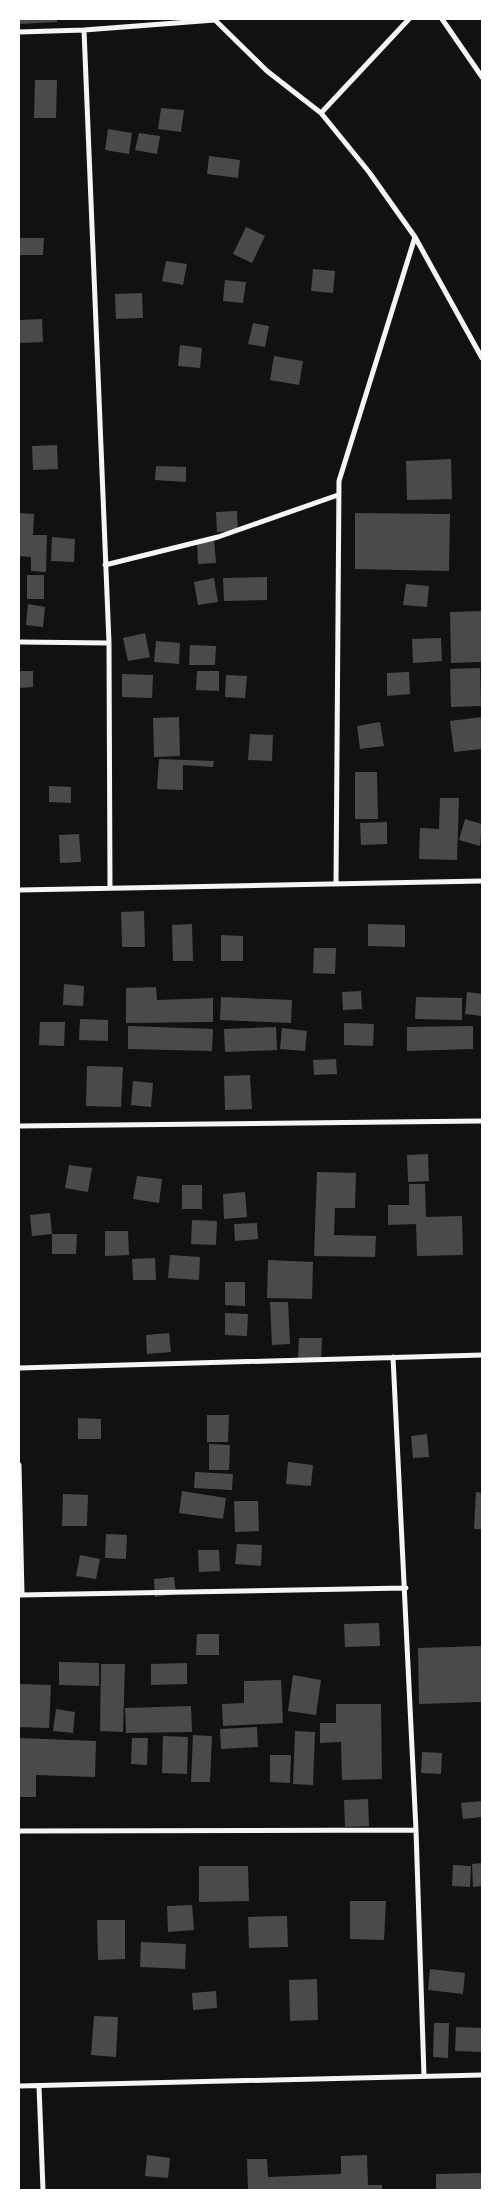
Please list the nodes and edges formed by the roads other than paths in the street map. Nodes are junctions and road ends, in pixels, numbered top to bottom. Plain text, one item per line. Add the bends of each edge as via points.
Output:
1 (409, 19) edge
2 (442, 19) edge
3 (214, 20) edge
4 (84, 30) junction
5 (19, 32) edge
6 (482, 77) edge
7 (321, 114) junction
8 (415, 237) junction
9 (482, 358) edge
10 (338, 495) junction
11 (105, 565) junction
12 (19, 642) edge
13 (109, 643) junction
14 (482, 881) edge
15 (336, 884) junction
16 (110, 888) junction
17 (19, 890) edge
18 (482, 1121) edge
19 (19, 1126) edge
20 (482, 1355) edge
21 (393, 1357) junction
22 (19, 1368) edge
23 (19, 1465) edge
24 (406, 1588) junction
25 (21, 1595) edge
26 (416, 1830) junction
27 (19, 1831) edge
28 (482, 2075) edge
29 (424, 2076) junction
30 (19, 2086) edge
31 (39, 2086) junction
32 (43, 2190) edge

1 - 7 street
2 - 6 street
3 - 4 street
3 - 7 street via 267,71
4 - 5 street
4 - 11 street
7 - 8 street via 369,172
8 - 9 street
8 - 10 street via 339,481
10 - 11 street via 218,537
10 - 15 street
11 - 13 street
12 - 13 street
13 - 16 street
14 - 15 street
15 - 16 street
16 - 17 street
18 - 19 street
20 - 21 street
21 - 22 street
21 - 24 street
23 - 25 street
24 - 25 street
24 - 26 street
26 - 27 street
26 - 29 street
28 - 29 street
29 - 31 street
30 - 31 street
31 - 32 street

